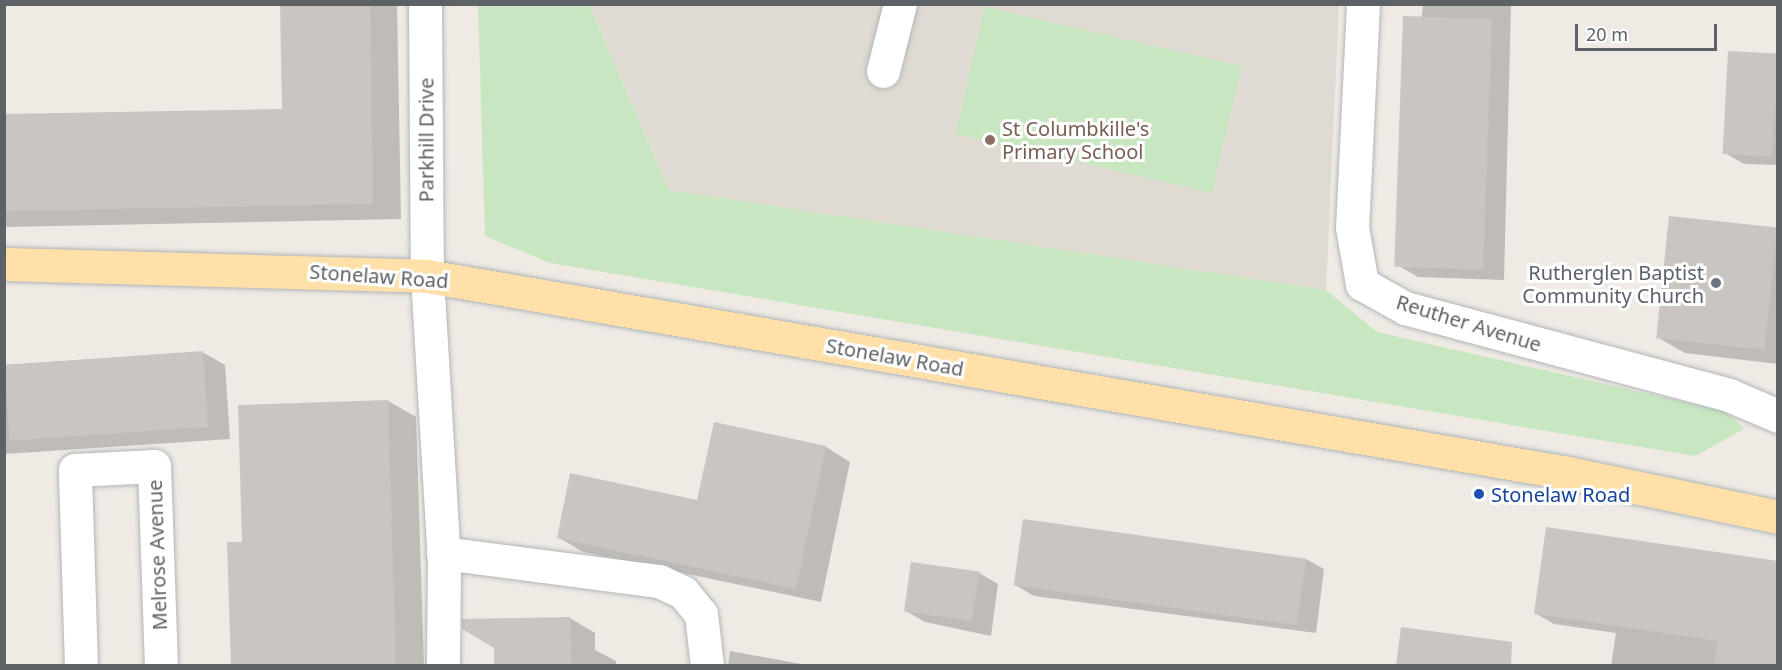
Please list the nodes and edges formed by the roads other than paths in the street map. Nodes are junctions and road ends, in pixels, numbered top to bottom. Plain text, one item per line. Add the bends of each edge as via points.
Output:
1 (425, 4) edge
2 (900, 4) edge
3 (1363, 4) edge
4 (883, 71) dead end
5 (4, 264) edge
6 (427, 276) junction
7 (1778, 416) edge
8 (1778, 517) edge
9 (443, 553) junction
10 (81, 666) edge
11 (161, 666) edge
12 (443, 666) edge
13 (707, 666) edge

1 - 6 street, Parkhill Drive
2 - 4 street
3 - 7 street, Reuther Avenue via 1352,227 1362,284 1405,308 1729,395
5 - 6 main road, Stonelaw Road
6 - 8 main road, Stonelaw Road via 1568,473
6 - 9 street
9 - 12 street
9 - 13 street via 659,581 683,592 701,614
10 - 11 street, Melrose Avenue via 75,470 154,466

